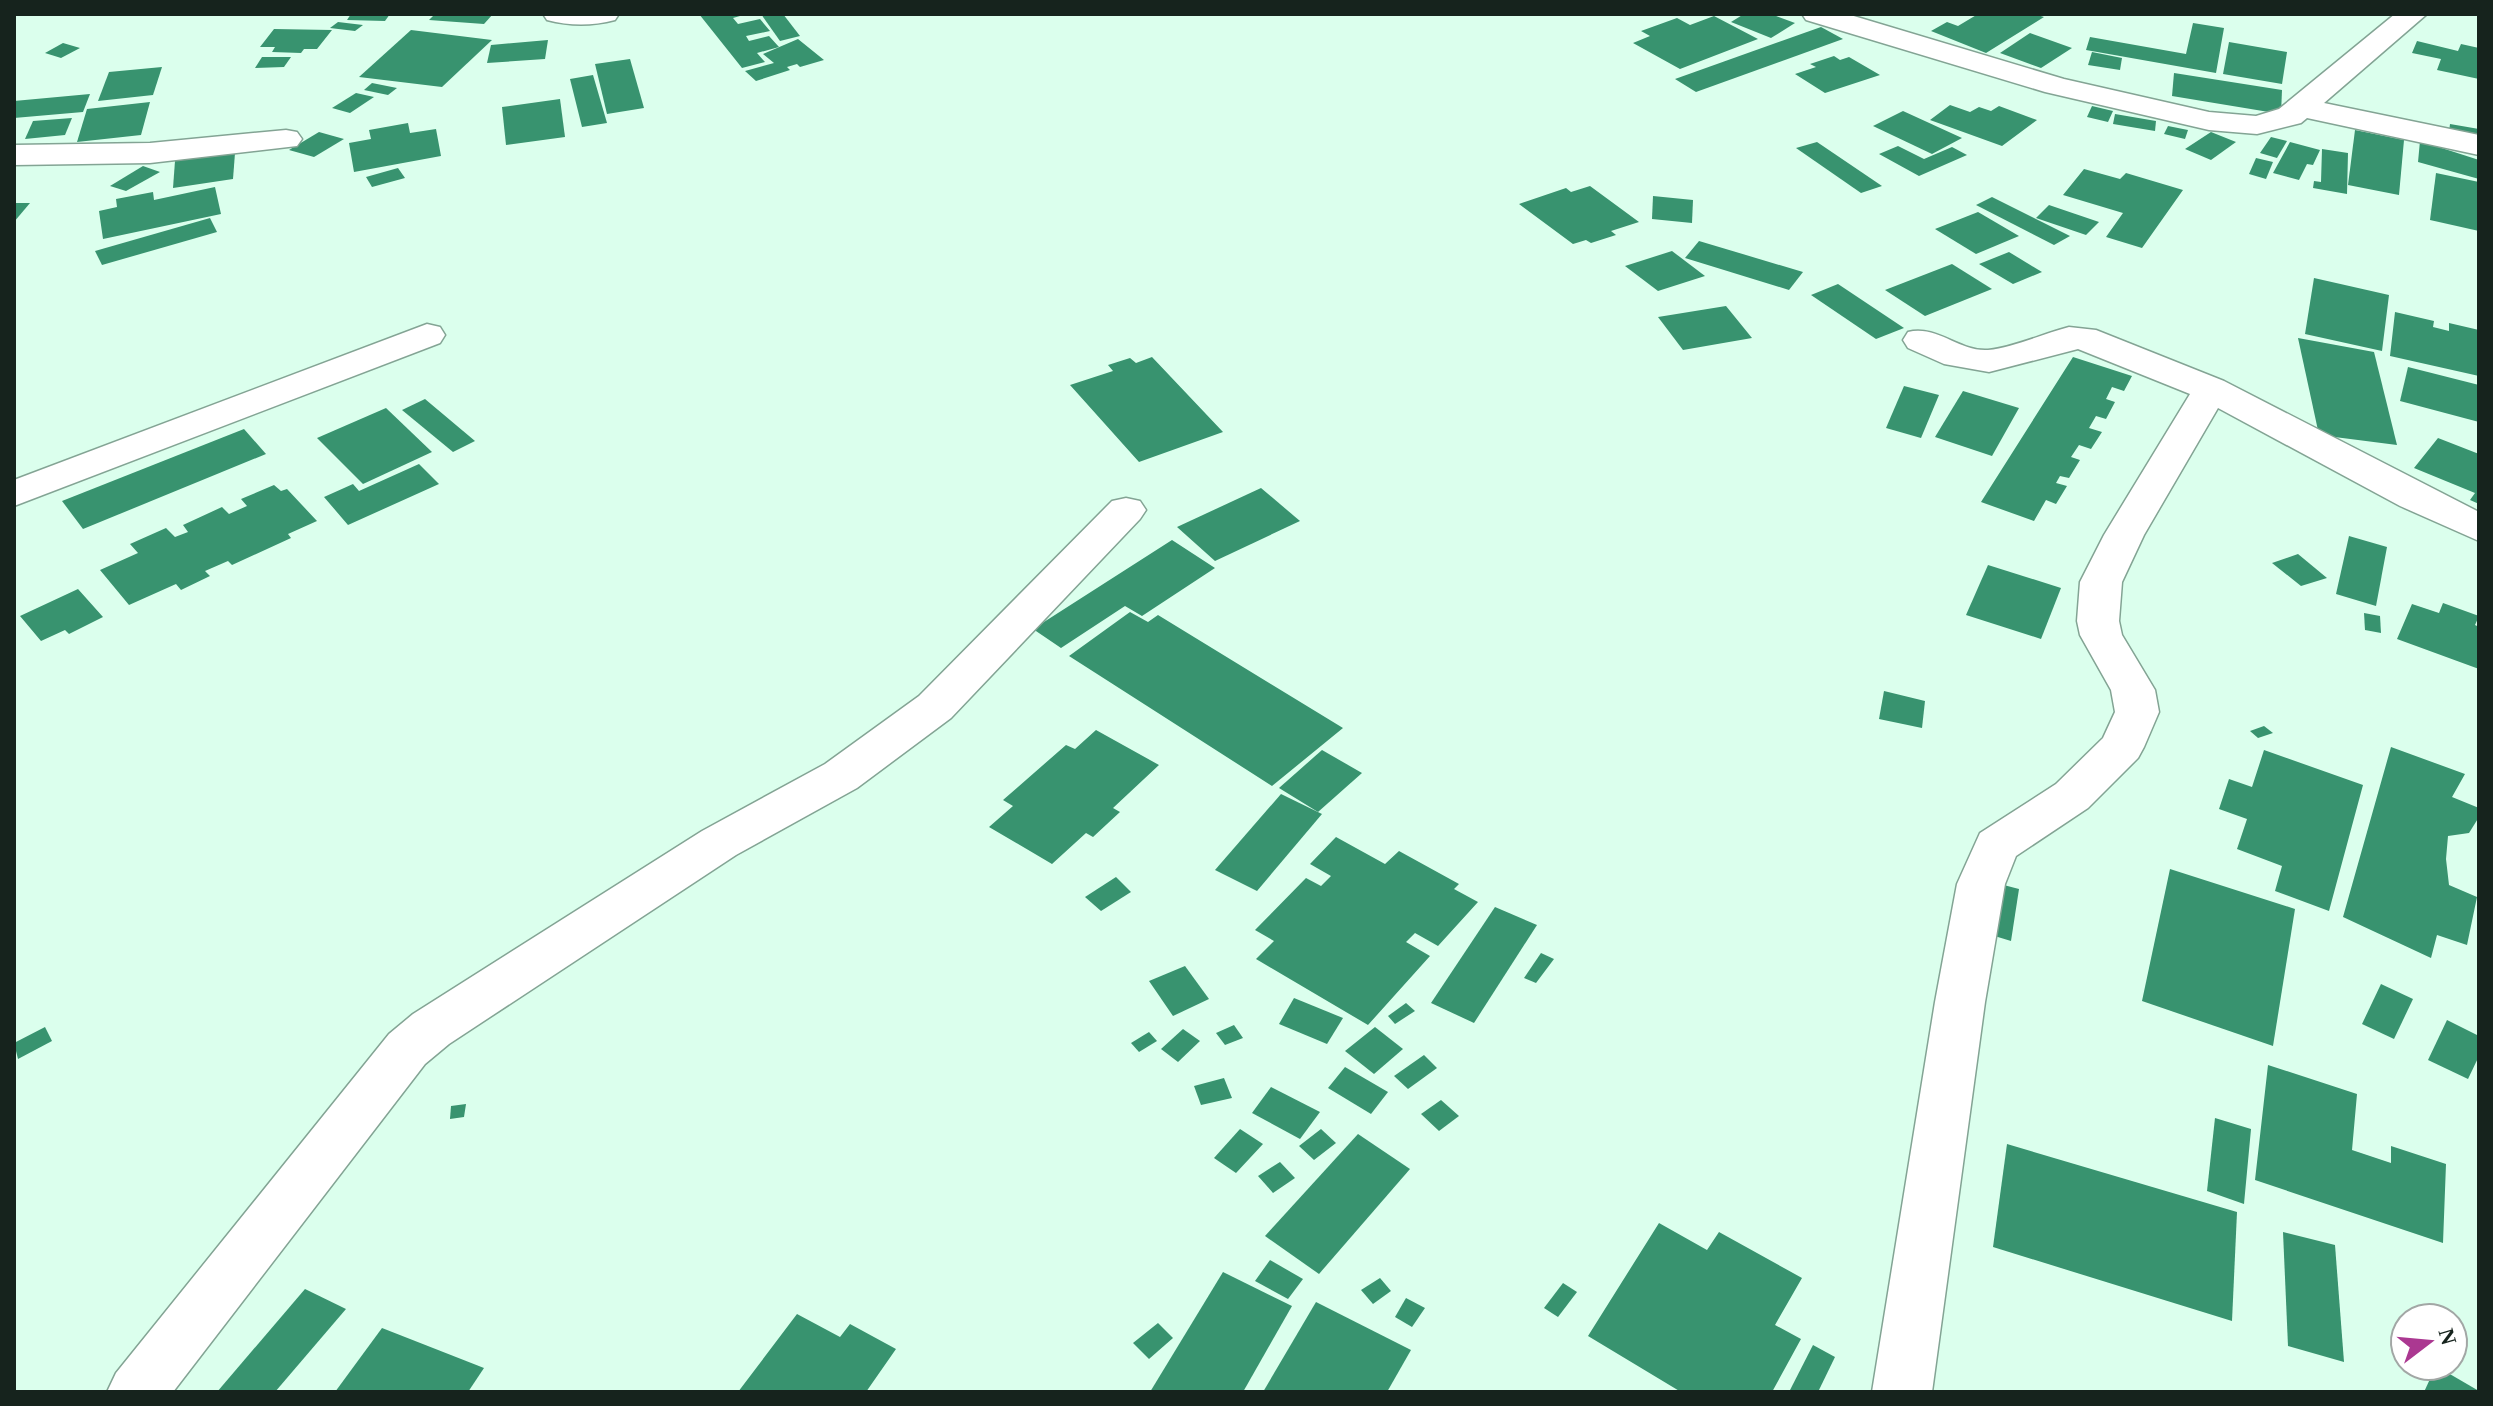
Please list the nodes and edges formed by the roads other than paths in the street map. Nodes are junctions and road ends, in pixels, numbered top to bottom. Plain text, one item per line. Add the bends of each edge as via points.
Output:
1 (557, 14) edge
2 (605, 14) edge
3 (1816, 14) edge
4 (2413, 14) edge
5 (2299, 107) junction
6 (286, 139) dead end
7 (2479, 145) edge
8 (14, 155) edge
9 (427, 335) dead end
10 (1921, 340) dead end
11 (2211, 389) junction
12 (14, 494) edge
13 (1126, 510) dead end
14 (2479, 528) edge
15 (137, 1392) edge
16 (1902, 1392) edge

1 - 2 street
3 - 5 street via 2056,86 2209,121 2271,123
4 - 5 street
5 - 7 street
6 - 8 street via 177,151
9 - 12 street
10 - 11 street via 1957,356 1989,361 2083,338
11 - 14 street
11 - 16 street via 2101,582 2101,635 2133,690 2137,712 2122,747 2072,796 1997,845 1981,884
13 - 15 street via 935,707 841,776 719,843 407,1049

